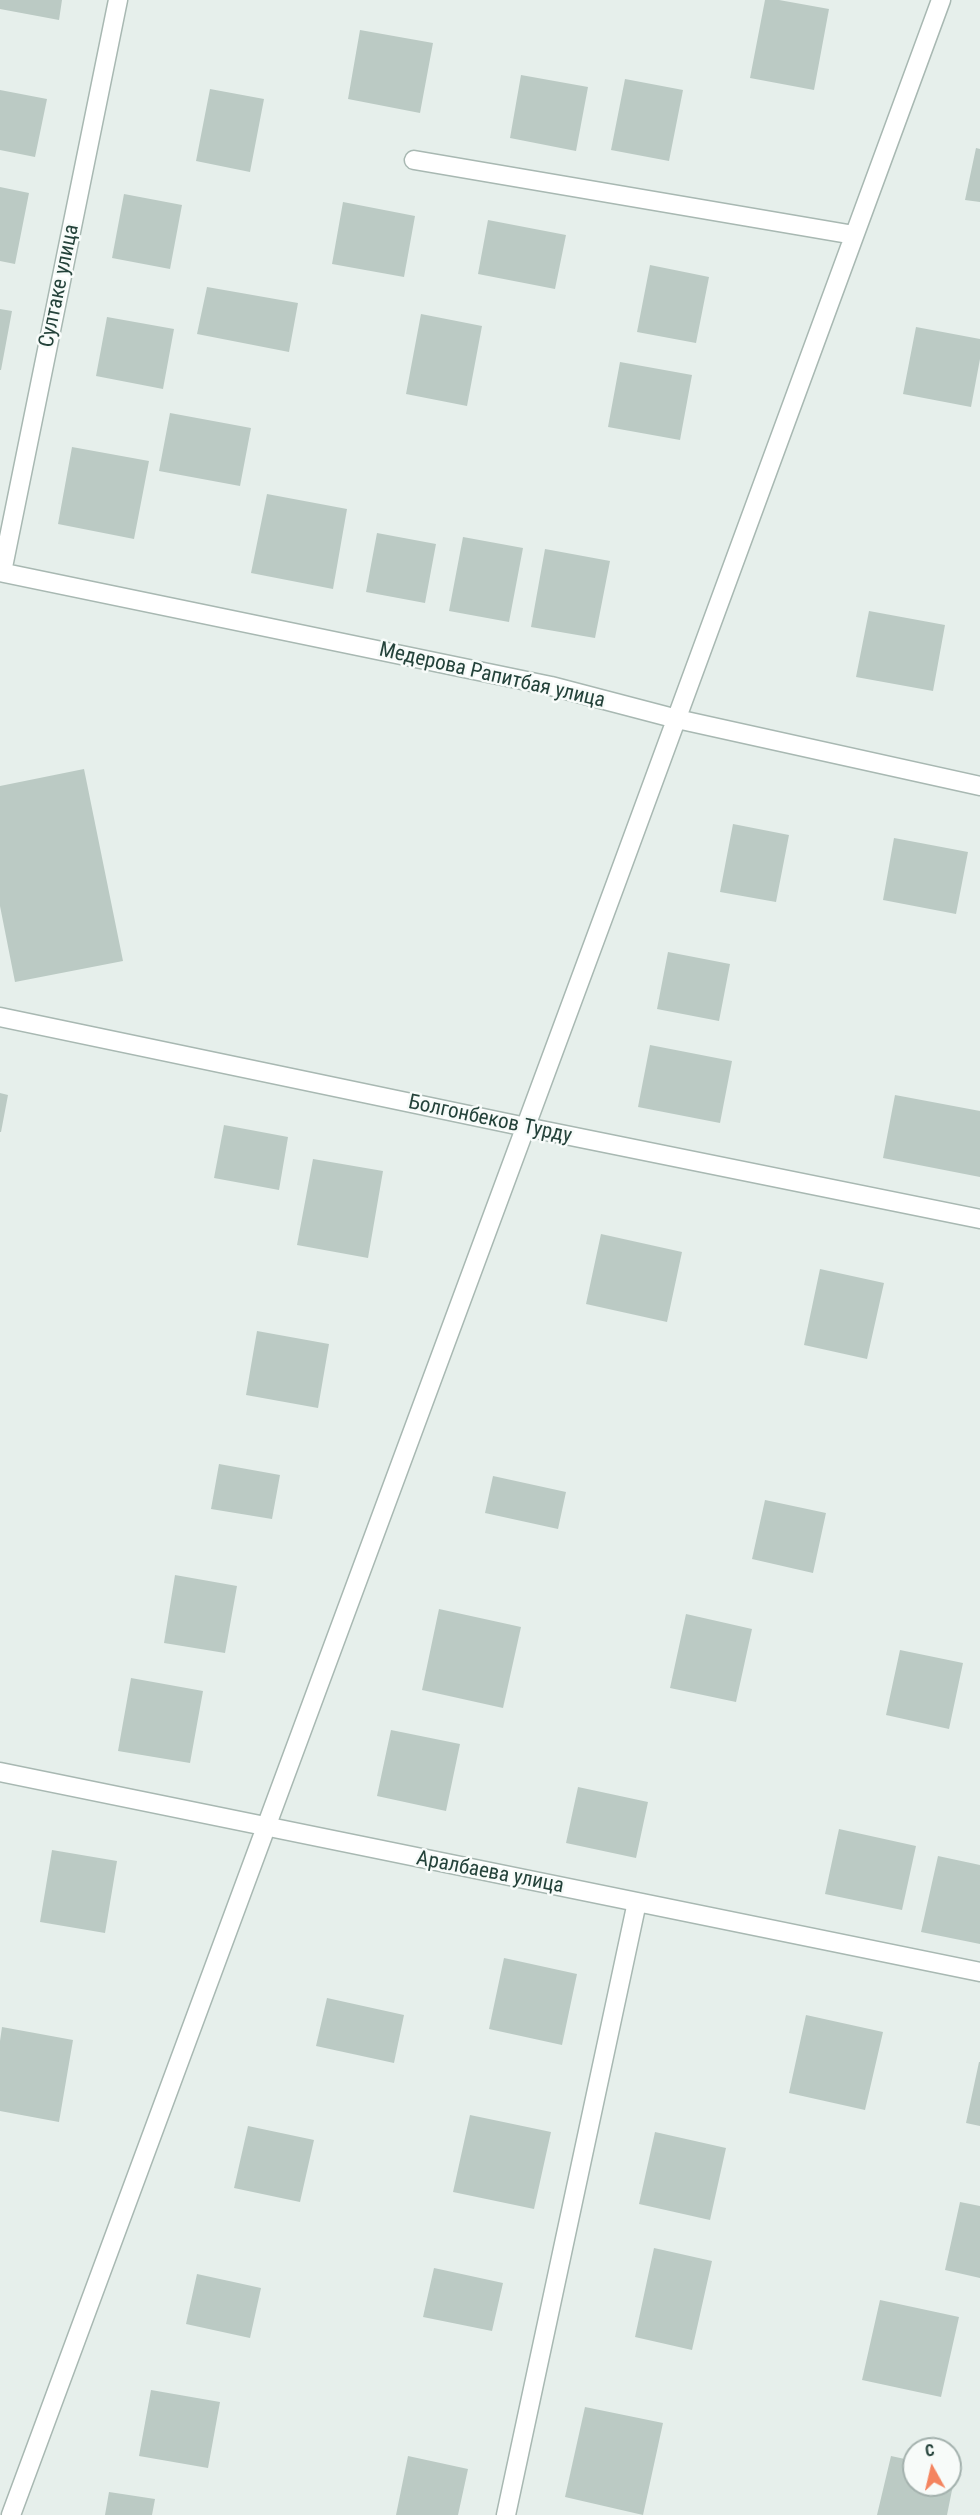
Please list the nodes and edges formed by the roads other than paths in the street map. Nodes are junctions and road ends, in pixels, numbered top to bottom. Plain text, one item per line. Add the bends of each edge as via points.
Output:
1 (118, 0) edge
2 (941, 0) edge
3 (414, 160) dead end
4 (854, 235) junction
5 (1, 572) edge
6 (677, 719) junction
7 (980, 786) edge
8 (0, 1017) edge
9 (526, 1127) junction
10 (980, 1219) edge
11 (0, 1772) edge
12 (266, 1827) junction
13 (637, 1902) junction
14 (980, 1972) edge
15 (11, 2515) edge
16 (506, 2515) edge

1 - 5 street, Султаке улица
2 - 4 street
3 - 4 street
4 - 6 street
5 - 6 street, Медерова Рапитбая улица via 550,686
6 - 7 street, Медерова Рапитбая улица
6 - 9 street
8 - 9 street, Болгонбеков Турду
9 - 10 street, Болгонбеков Турду
9 - 12 street
11 - 12 street, Аралбаева улица
12 - 13 street, Аралбаева улица
12 - 15 street
13 - 14 street, Аралбаева улица
13 - 16 street

